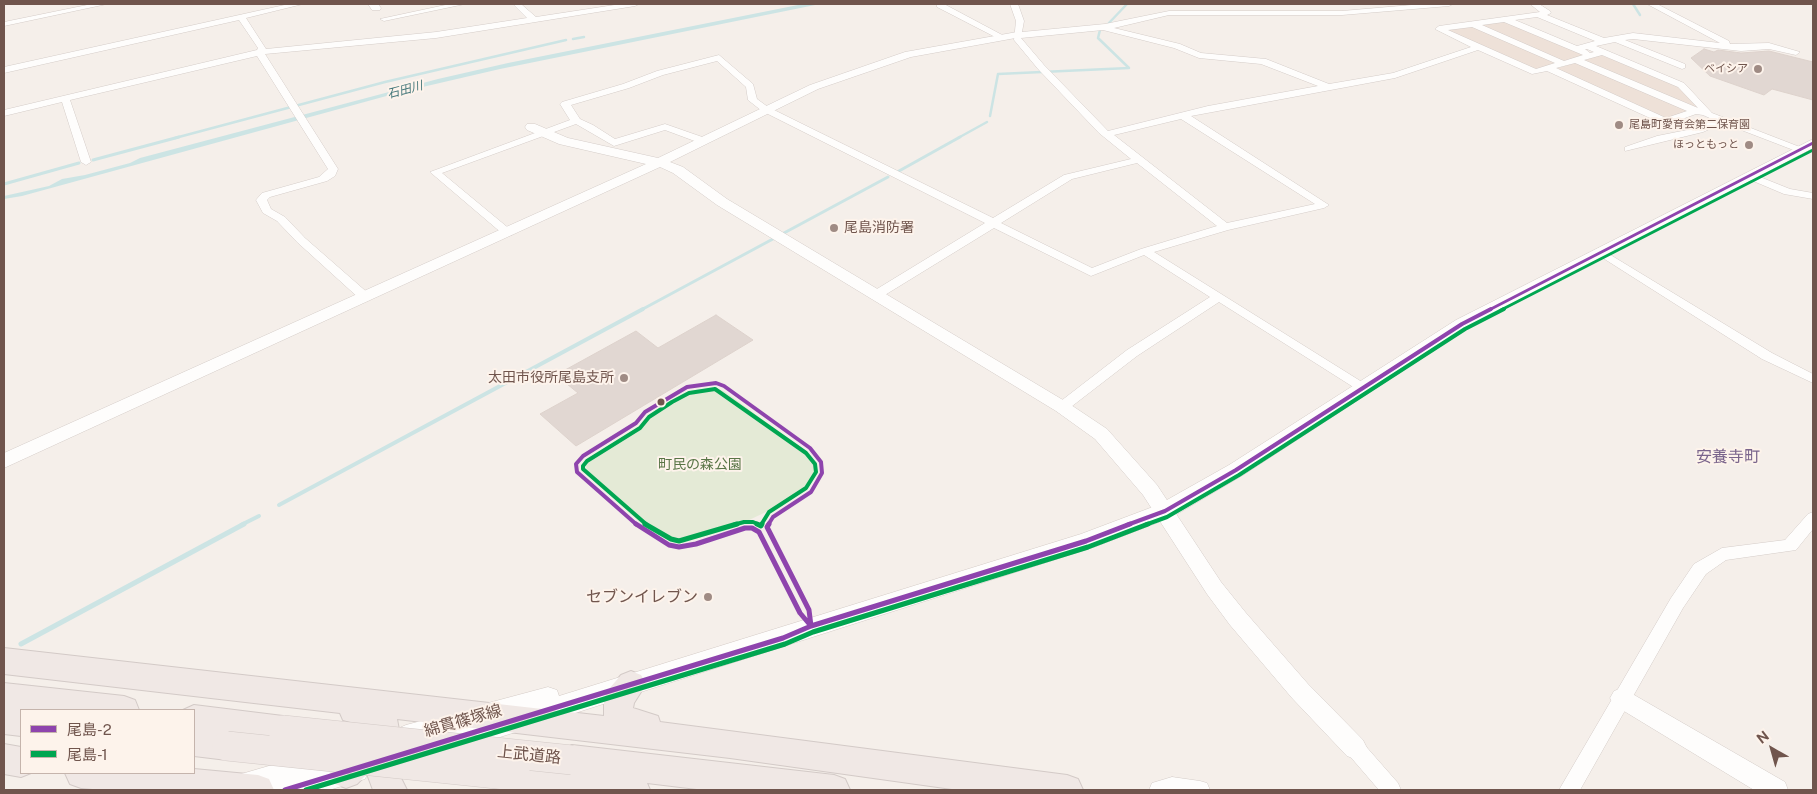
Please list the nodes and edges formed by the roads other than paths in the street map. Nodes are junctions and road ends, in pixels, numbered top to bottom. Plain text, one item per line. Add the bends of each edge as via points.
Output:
1 (103, 4) edge
2 (300, 4) edge
3 (461, 4) edge
4 (517, 4) edge
5 (635, 4) edge
6 (1014, 4) edge
7 (1449, 4) edge
8 (1534, 4) edge
9 (1651, 4) edge
10 (940, 5) dead end
11 (375, 6) edge
12 (1540, 15) junction
13 (241, 17) junction
14 (1506, 19) junction
15 (534, 20) junction
16 (4, 24) edge
17 (1472, 24) junction
18 (1105, 27) junction
19 (391, 29) junction
20 (1017, 35) junction
21 (1002, 37) junction
22 (1615, 39) junction
23 (1603, 41) junction
24 (1478, 47) junction
25 (1735, 47) junction
26 (1590, 51) junction
27 (261, 52) junction
28 (1796, 52) dead end
29 (1576, 60) junction
30 (1564, 64) junction
31 (1682, 66) dead end
32 (1550, 69) junction
33 (4, 70) edge
34 (1326, 86) junction
35 (65, 98) junction
36 (765, 109) junction
37 (1701, 112) junction
38 (4, 113) edge
39 (1182, 115) junction
40 (1722, 120) junction
41 (576, 121) junction
42 (537, 130) junction
43 (1106, 134) junction
44 (704, 141) junction
45 (1807, 146) edge
46 (1629, 149) dead end
47 (1138, 160) junction
48 (86, 162) dead end
49 (661, 163) junction
50 (1750, 176) junction
51 (1813, 196) edge
52 (991, 223) junction
53 (1226, 227) junction
54 (508, 233) junction
55 (1144, 251) junction
56 (1599, 251) junction
57 (876, 295) junction
58 (366, 297) junction
59 (1217, 298) junction
60 (1813, 380) edge
61 (1363, 388) junction
62 (1062, 407) junction
63 (4, 461) edge
64 (1165, 510) junction
65 (1813, 518) edge
66 (811, 626) junction
67 (4, 661) edge
68 (631, 684) junction
69 (4, 696) edge
70 (311, 696) junction
71 (1622, 698) junction
72 (115, 709) edge
73 (481, 716) junction
74 (195, 719) edge
75 (4, 720) edge
76 (518, 720) junction
77 (20, 722) edge
78 (420, 733) joint
79 (195, 742) edge
80 (730, 744) junction
81 (1355, 748) joint
82 (383, 753) junction
83 (4, 759) edge
84 (20, 762) edge
85 (346, 773) joint
86 (89, 774) edge
87 (94, 774) edge
88 (132, 790) edge
89 (242, 790) edge
90 (285, 790) edge
91 (391, 790) edge
92 (634, 790) edge
93 (834, 790) edge
94 (1067, 790) edge
95 (1160, 790) edge
96 (1200, 790) edge
97 (1390, 790) edge
98 (1569, 790) edge
99 (1776, 790) edge

1 - 16 street
2 - 13 street
3 - 19 street
4 - 15 street
5 - 15 street
6 - 20 street via 1020,22
7 - 18 street via 1342,14 1169,13
8 - 12 street via 1547,13
9 - 25 street
10 - 21 street
11 - 19 street
12 - 14 street
12 - 23 street
13 - 27 street via 262,48
13 - 33 street
14 - 17 street
14 - 26 street via 1577,50
15 - 19 street via 436,35
17 - 24 street via 1439,29
17 - 30 street
18 - 20 street
18 - 34 street via 1199,55 1263,61
19 - 27 street
20 - 21 street
20 - 43 street via 1044,70
21 - 36 street via 896,58 824,83
22 - 23 street
22 - 25 street via 1633,36
22 - 31 street
23 - 26 street
24 - 32 street via 1535,72
24 - 34 street via 1411,71
25 - 28 street via 1764,46
26 - 29 street
26 - 37 street via 1602,52 1681,85
27 - 35 street
27 - 58 street via 333,172 323,179 266,195 261,200 267,211 281,219
29 - 30 street
29 - 37 street
30 - 32 street
32 - 37 street via 1664,121
34 - 39 street
35 - 38 street
35 - 48 street
36 - 41 street via 753,100 748,84 716,58 569,101 565,104
36 - 44 street
36 - 52 street
37 - 40 street
39 - 43 street
39 - 53 street via 1324,205
40 - 45 street
40 - 46 street via 1700,130
41 - 42 street
41 - 44 street via 614,143 665,127
42 - 49 street via 586,148
42 - 54 street via 435,172
43 - 47 street
44 - 49 street
45 - 50 main road, 綿貫篠塚線
47 - 52 street via 1068,177
47 - 53 street
49 - 54 street
49 - 57 street via 678,170 722,202
50 - 51 street via 1788,192
50 - 56 main road, 綿貫篠塚線
52 - 55 street via 1091,272
52 - 57 street
53 - 55 street
54 - 58 street
55 - 59 street
56 - 60 street via 1767,356
56 - 61 main road, 綿貫篠塚線 via 1462,324
57 - 62 street
58 - 63 street
59 - 61 street
59 - 62 street via 1132,353
61 - 64 main road, 綿貫篠塚線 via 1210,487
62 - 64 street via 1114,446
64 - 66 main road, 綿貫篠塚線 via 1086,541
64 - 81 street via 1214,588 1238,619
65 - 71 street via 1790,546 1722,554 1700,569
66 - 68 main road, 綿貫篠塚線 via 783,638
66 - 73 main road, 綿貫篠塚線 via 780,629
67 - 70 highway
68 - 76 main road, 綿貫篠塚線
68 - 80 highway via 617,705 618,714 624,719
69 - 72 highway
70 - 73 highway
70 - 82 highway via 336,706 379,716 384,726
71 - 98 street
71 - 99 street
73 - 76 highway
73 - 78 main road, 綿貫篠塚線
74 - 93 highway, 上武道路, bridge
75 - 77 highway
76 - 80 highway
76 - 82 main road, 綿貫篠塚線
78 - 82 highway
79 - 92 highway, 上武道路, bridge
80 - 94 highway
81 - 97 street
82 - 85 highway
82 - 89 main road, 綿貫篠塚線
82 - 91 highway via 384,778
83 - 84 highway
85 - 90 main road
86 - 88 highway
87 - 89 highway
95 - 96 street via 1172,786

